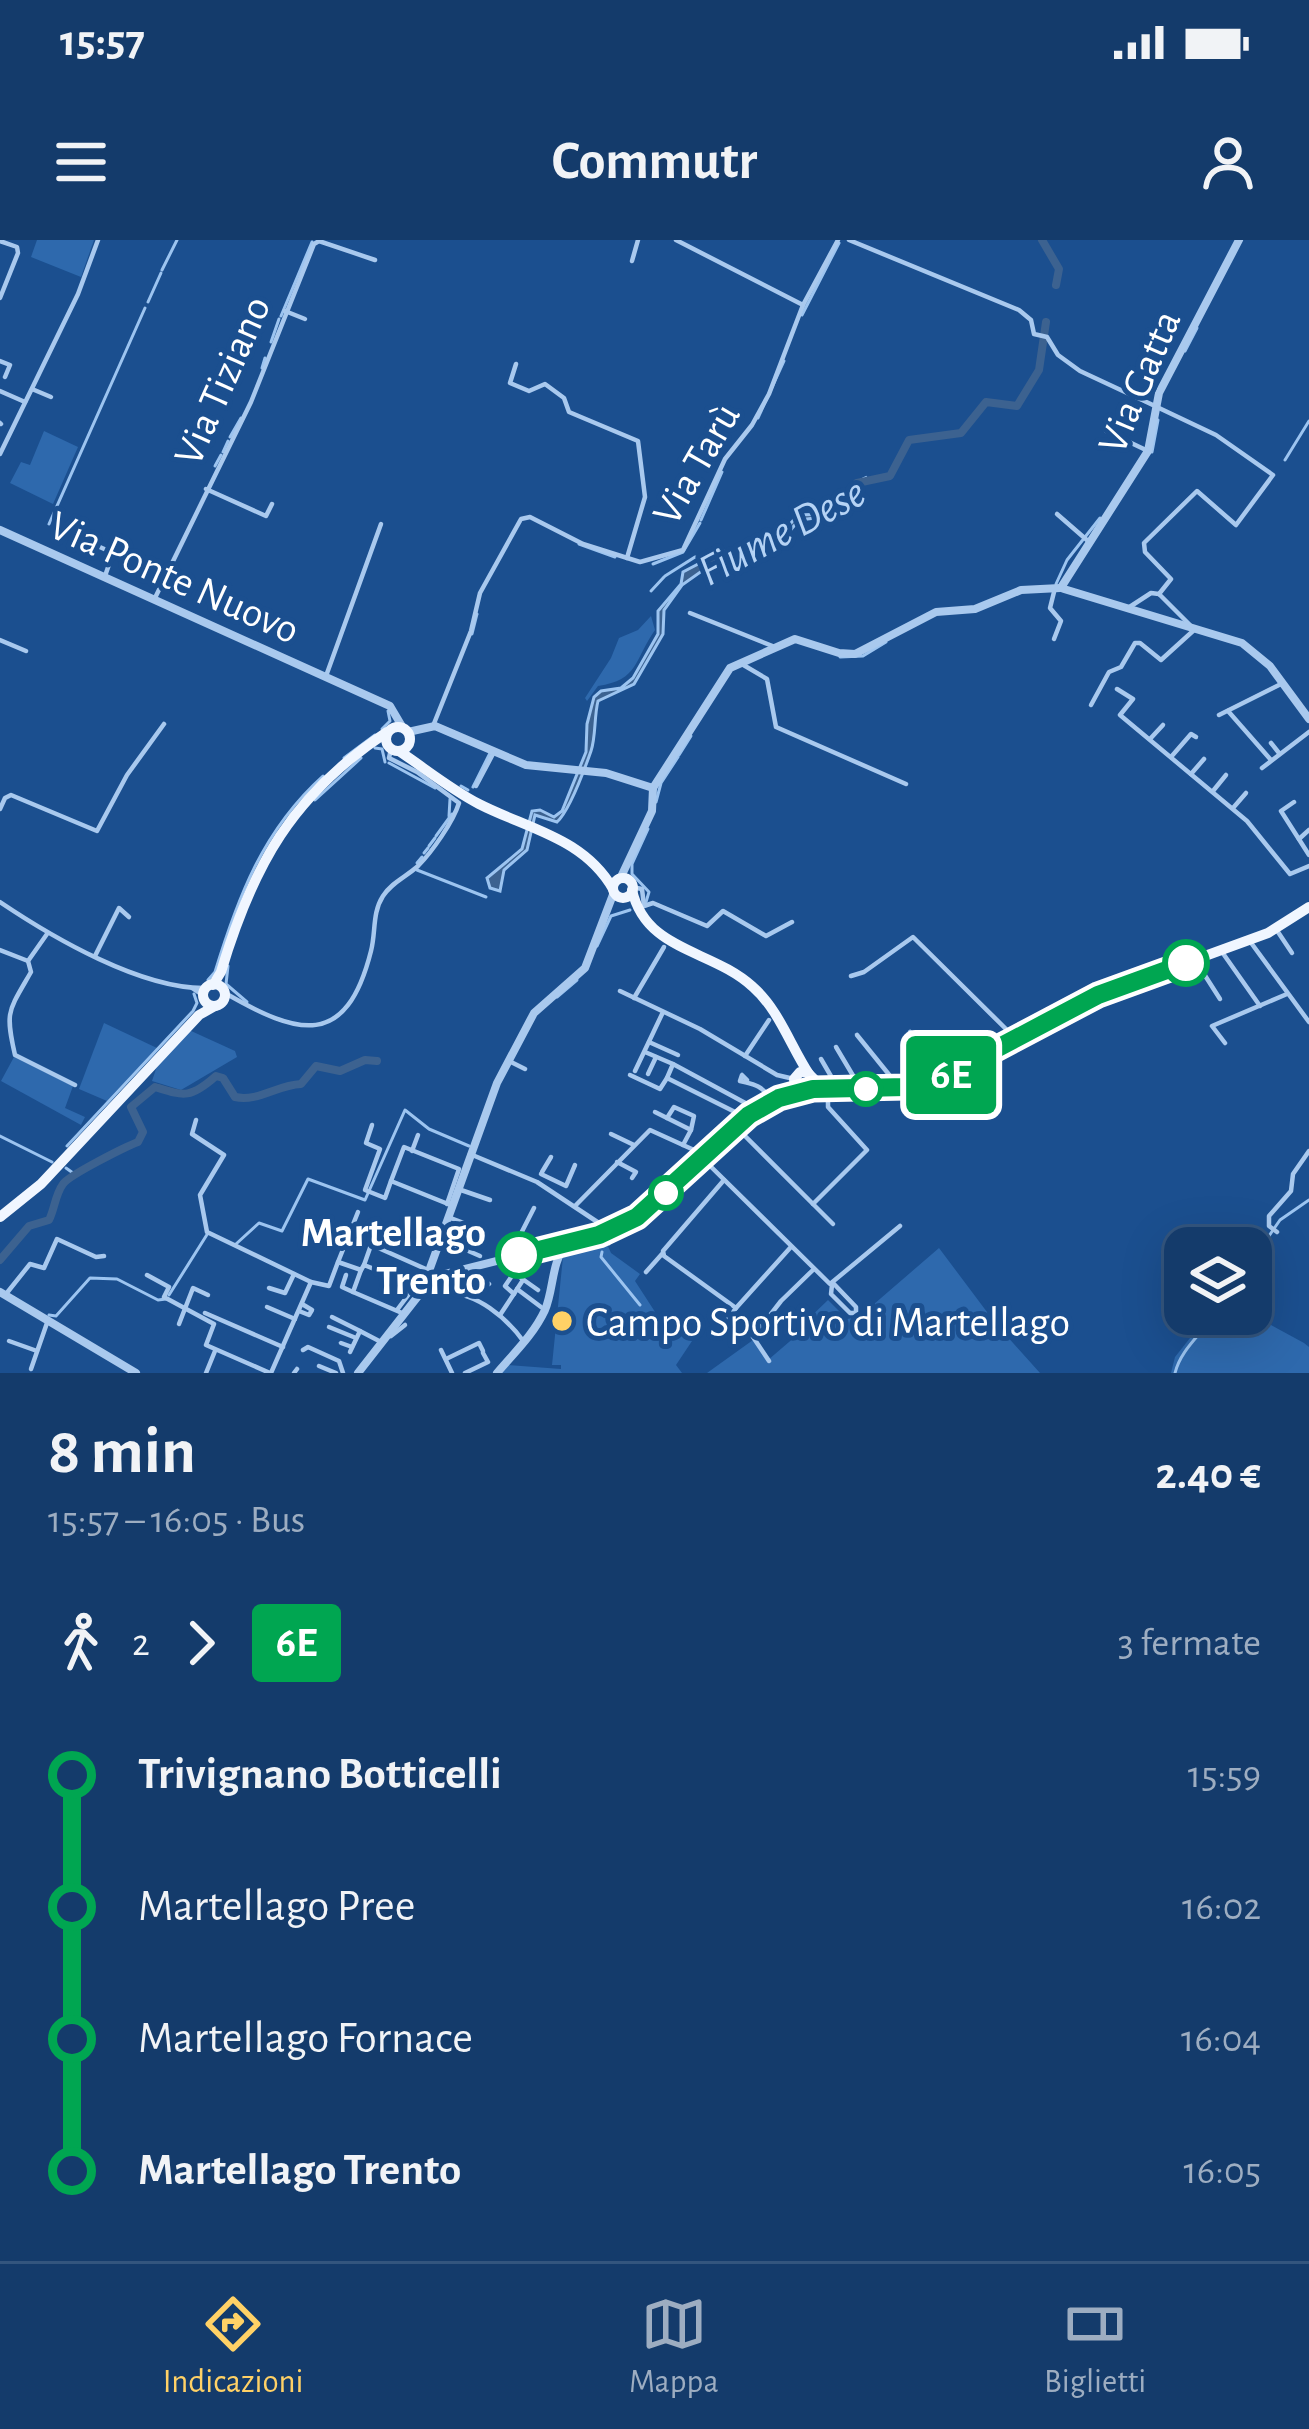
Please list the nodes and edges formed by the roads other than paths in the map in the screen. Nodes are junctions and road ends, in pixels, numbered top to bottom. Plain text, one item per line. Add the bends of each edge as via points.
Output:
1 (98, 240) edge
2 (638, 240) edge
3 (676, 240) edge
4 (838, 240) edge
5 (849, 240) edge
6 (1239, 240) edge
7 (0, 241) edge
8 (375, 260) dead end
9 (632, 261) dead end
10 (0, 298) edge
11 (803, 305) junction
12 (285, 311) junction
13 (305, 319) dead end
14 (0, 361) edge
15 (516, 364) dead end
16 (4, 377) dead end
17 (32, 389) junction
18 (0, 391) edge
19 (51, 397) dead end
20 (25, 402) junction
21 (1155, 406) junction
22 (1106, 431) dead end
23 (1148, 451) junction
24 (0, 454) edge
25 (206, 489) junction
26 (272, 504) dead end
27 (1057, 514) dead end
28 (381, 524) dead end
29 (0, 530) edge
30 (1086, 540) junction
31 (91, 543) dead end
32 (627, 558) junction
33 (105, 577) junction
34 (1060, 588) junction
35 (1159, 594) junction
36 (154, 600) junction
37 (1128, 608) junction
38 (690, 613) dead end
39 (1192, 625) junction
40 (1054, 639) dead end
41 (0, 640) edge
42 (775, 647) junction
43 (26, 651) dead end
44 (741, 664) junction
45 (326, 676) junction
46 (1283, 683) junction
47 (1117, 689) dead end
48 (1091, 705) dead end
49 (1228, 711) junction
50 (1219, 715) dead end
51 (1309, 718) edge
52 (164, 724) dead end
53 (1162, 725) dead end
54 (429, 728) junction
55 (1309, 732) edge
56 (1196, 737) dead end
57 (399, 739) junction
58 (1150, 739) junction
59 (1271, 743) dead end
60 (494, 752) junction
61 (1279, 752) junction
62 (1171, 757) junction
63 (1204, 759) dead end
64 (1271, 760) junction
65 (1262, 768) dead end
66 (1191, 773) junction
67 (1226, 776) dead end
68 (906, 784) dead end
69 (476, 786) dead end
70 (653, 788) junction
71 (1213, 791) junction
72 (1246, 793) dead end
73 (1294, 802) dead end
74 (1233, 808) junction
75 (0, 809) edge
76 (1309, 831) edge
77 (1299, 839) junction
78 (1309, 855) edge
79 (1309, 866) edge
80 (623, 888) junction
81 (0, 902) edge
82 (1309, 907) edge
83 (129, 917) dead end
84 (792, 922) dead end
85 (1276, 929) junction
86 (47, 934) junction
87 (1249, 940) junction
88 (664, 947) dead end
89 (0, 950) edge
90 (1221, 950) junction
91 (1292, 953) dead end
92 (95, 956) junction
93 (1195, 959) junction
94 (28, 961) junction
95 (850, 976) dead end
96 (620, 992) dead end
97 (212, 994) junction
98 (1287, 994) junction
99 (634, 998) junction
100 (1220, 999) dead end
101 (1074, 1003) dead end
102 (1260, 1006) junction
103 (1063, 1010) junction
104 (663, 1012) junction
105 (769, 1020) dead end
106 (1309, 1022) edge
107 (910, 1032) dead end
108 (1010, 1032) junction
109 (857, 1035) dead end
110 (649, 1042) junction
111 (1226, 1042) dead end
112 (836, 1047) dead end
113 (644, 1052) junction
114 (991, 1054) junction
115 (678, 1055) dead end
116 (746, 1055) junction
117 (656, 1057) junction
118 (821, 1059) dead end
119 (509, 1061) junction
120 (673, 1064) junction
121 (703, 1067) dead end
122 (525, 1069) dead end
123 (648, 1074) dead end
124 (696, 1074) junction
125 (946, 1077) junction
126 (667, 1078) junction
127 (747, 1080) dead end
128 (799, 1084) junction
129 (75, 1085) dead end
130 (899, 1087) junction
131 (859, 1089) junction
132 (839, 1090) junction
133 (755, 1107) junction
134 (655, 1112) dead end
135 (667, 1118) junction
136 (196, 1120) dead end
137 (372, 1125) dead end
138 (738, 1129) junction
139 (692, 1130) junction
140 (611, 1134) dead end
141 (418, 1135) dead end
142 (634, 1145) junction
143 (683, 1145) junction
144 (412, 1151) junction
145 (1309, 1151) edge
146 (470, 1154) junction
147 (551, 1157) dead end
148 (699, 1157) junction
149 (617, 1162) junction
150 (575, 1166) dead end
151 (541, 1174) junction
152 (636, 1176) dead end
153 (724, 1180) junction
154 (391, 1181) junction
155 (537, 1182) junction
156 (459, 1189) junction
157 (556, 1194) junction
158 (490, 1200) dead end
159 (813, 1204) junction
160 (450, 1205) junction
161 (549, 1206) dead end
162 (574, 1206) junction
163 (534, 1208) dead end
164 (358, 1212) dead end
165 (0, 1217) edge
166 (448, 1217) junction
167 (833, 1224) dead end
168 (900, 1226) dead end
169 (477, 1228) dead end
170 (1274, 1230) dead end
171 (611, 1231) junction
172 (440, 1238) junction
173 (790, 1248) junction
174 (511, 1253) dead end
175 (554, 1254) junction
176 (662, 1254) junction
177 (104, 1256) dead end
178 (480, 1256) dead end
179 (338, 1262) junction
180 (469, 1267) junction
181 (363, 1268) junction
182 (814, 1269) junction
183 (428, 1270) junction
184 (646, 1272) dead end
185 (294, 1274) junction
186 (147, 1275) dead end
187 (346, 1275) dead end
188 (523, 1280) junction
189 (311, 1282) junction
190 (425, 1284) junction
191 (488, 1284) dead end
192 (833, 1284) junction
193 (269, 1288) dead end
194 (538, 1290) dead end
195 (516, 1291) junction
196 (353, 1292) junction
197 (456, 1292) dead end
198 (3, 1294) edge
199 (208, 1295) dead end
200 (411, 1295) junction
201 (267, 1307) dead end
202 (541, 1307) dead end
203 (736, 1308) junction
204 (184, 1310) junction
205 (400, 1311) junction
206 (205, 1313) dead end
207 (500, 1315) junction
208 (332, 1317) dead end
209 (295, 1319) junction
210 (48, 1321) junction
211 (216, 1321) junction
212 (179, 1324) dead end
213 (406, 1325) dead end
214 (329, 1327) dead end
215 (721, 1328) dead end
216 (358, 1334) junction
217 (384, 1338) junction
218 (9, 1341) dead end
219 (524, 1342) junction
220 (340, 1343) dead end
221 (283, 1347) junction
222 (216, 1349) junction
223 (303, 1350) dead end
224 (441, 1350) dead end
225 (37, 1352) junction
226 (335, 1359) junction
227 (446, 1359) junction
228 (769, 1361) dead end
229 (246, 1362) junction
230 (319, 1366) dead end
231 (31, 1369) dead end
232 (336, 1372) edge
233 (136, 1373) edge
234 (206, 1373) edge
235 (242, 1373) edge
236 (271, 1373) edge
237 (358, 1373) edge
238 (452, 1373) edge
239 (465, 1373) edge
240 (497, 1373) edge

1 - 17 street
2 - 9 street
3 - 11 street
4 - 11 street, Via Tarù
5 - 21 street via 1019,310 1065,361
6 - 21 street, Via Gatta
7 - 10 street via 18,253
8 - 12 street, Via Tiziano via 316,242
11 - 32 street, Via Tarù via 769,394 724,459 687,546 648,562
12 - 13 street
12 - 25 street, Via Tiziano
14 - 16 street via 10,365
15 - 32 street via 510,383 529,391 545,385 564,398 568,412 638,441 645,497
17 - 19 street
17 - 20 street
18 - 20 street
20 - 24 street
21 - 23 street, Via Gatta
21 - 35 street via 1273,475 1237,524 1197,491 1144,543 1171,579
22 - 23 street
23 - 30 street, Via Gatta
25 - 26 street via 266,516
25 - 36 street, Via Tiziano
27 - 30 street
28 - 45 street, Via Ponte Nuovo
29 - 33 street, Via Ponte Nuovo
30 - 34 street, Via Gatta
31 - 33 street via 113,553
32 - 54 street, Via Tarù via 521,519 478,597
33 - 36 street, Via Ponte Nuovo
34 - 37 street
34 - 40 street via 1050,608 1061,621
34 - 42 street via 936,612 855,654 799,638
35 - 37 street
35 - 39 street
36 - 45 street, Via Ponte Nuovo
37 - 39 street
38 - 42 street
39 - 46 street via 1246,645
39 - 48 street via 1162,660 1135,643
41 - 43 street
42 - 44 street
44 - 68 street via 766,677 776,727
44 - 70 street via 727,670
45 - 57 street, Via Ponte Nuovo via 390,706
46 - 49 street
46 - 51 street
47 - 58 street via 1133,699 1120,715
49 - 50 street
49 - 64 street
52 - 75 street via 98,832 11,796
53 - 58 street
54 - 57 street
54 - 60 street
55 - 61 street
56 - 62 street
57 - 80 main road via 422,767 575,847
57 - 97 main road via 369,744 266,855
57 - 97 street via 389,758 459,803 420,864 383,895 352,1000 336,1019 311,1028
58 - 62 street
59 - 61 street
60 - 69 street
60 - 70 street
61 - 64 street
62 - 66 street
63 - 66 street
64 - 65 street
66 - 71 street
67 - 71 street
70 - 80 street
71 - 74 street
72 - 74 street
73 - 77 street via 1281,812
74 - 79 street via 1291,875
76 - 77 street
77 - 78 street
80 - 84 street via 642,889 644,906 707,926 723,911 766,936
80 - 119 street via 585,968 540,1006
80 - 128 main road via 664,939 753,987 798,1059
81 - 86 street
82 - 85 main road
83 - 92 street via 119,908
85 - 87 main road
85 - 91 street
86 - 92 street
86 - 94 street
87 - 90 main road
87 - 98 street
88 - 99 street
89 - 94 street
90 - 93 main road
90 - 102 street
92 - 97 street
93 - 100 street
93 - 103 main road
94 - 129 street via 31,972 8,1017 15,1055
95 - 108 street via 913,937
96 - 99 street
97 - 165 main road via 49,1176
98 - 102 street
98 - 106 street
99 - 104 street
101 - 103 street
102 - 111 street via 1212,1026
103 - 108 street
103 - 114 main road
104 - 110 street
104 - 116 street
105 - 116 street
107 - 125 street
108 - 114 street
109 - 130 street
110 - 113 street
110 - 115 street
112 - 131 street
113 - 117 street
113 - 126 street via 633,1073 660,1089
114 - 125 main road
116 - 128 street
117 - 120 street
117 - 123 street
118 - 132 street
119 - 122 street
119 - 146 street
120 - 124 street
120 - 126 street
121 - 124 street
124 - 133 street
125 - 130 main road
126 - 133 street via 739,1114
127 - 133 street
128 - 132 main road
128 - 133 street
130 - 131 main road
131 - 132 main road
131 - 159 street via 857,1096 828,1097 828,1107 867,1150
133 - 138 street
134 - 135 street
135 - 139 street
135 - 139 street via 676,1107 694,1116
136 - 185 street via 192,1134 224,1155 200,1195 208,1232
137 - 154 street via 366,1143 380,1149 369,1191 385,1198
138 - 148 street
138 - 159 street
139 - 143 street
140 - 142 street
141 - 144 street
142 - 143 street via 653,1130
142 - 149 street
143 - 148 street
144 - 154 street via 404,1148
144 - 160 street via 459,1169
145 - 170 street via 1269,1216
146 - 155 street
146 - 156 street
147 - 151 street
148 - 153 street
148 - 171 street via 650,1208
149 - 152 street
149 - 162 street
150 - 151 street via 566,1186
151 - 155 street
153 - 173 street
153 - 176 street
154 - 160 street
155 - 157 street
156 - 158 street
156 - 160 street
157 - 161 street
157 - 162 street
159 - 167 street
160 - 166 street
162 - 171 street
163 - 174 street
164 - 179 street
166 - 169 street
166 - 172 street
168 - 192 street
171 - 175 street
172 - 178 street
172 - 183 street
173 - 182 street
173 - 203 street
175 - 180 street via 538,1250
175 - 219 street via 545,1310
176 - 184 street
176 - 203 street
177 - 198 street via 57,1239 44,1268 30,1264
179 - 181 street
179 - 189 street via 329,1286
180 - 190 street
180 - 191 street
181 - 183 street via 372,1247
181 - 196 street
181 - 200 street via 410,1283
182 - 192 street
182 - 228 street via 753,1337
183 - 190 street
185 - 189 street
185 - 193 street via 285,1293
186 - 204 street via 169,1287 164,1297
187 - 196 street via 342,1287
188 - 194 street
188 - 195 street
188 - 195 street via 515,1273 506,1283
189 - 209 street
190 - 200 street
192 - 192 street via 831,1294 856,1313 856,1307
195 - 202 street
195 - 207 street
196 - 205 street
197 - 207 street
198 - 210 street
199 - 204 street via 193,1288
200 - 205 street
201 - 209 street
203 - 215 street
204 - 211 street
204 - 212 street
205 - 217 street
206 - 211 street
207 - 219 street
208 - 216 street via 348,1320
209 - 221 street
210 - 225 street
210 - 233 street
211 - 221 street
211 - 222 street via 206,1345
213 - 217 street
214 - 216 street
216 - 217 street
216 - 220 street via 351,1349
217 - 237 street
218 - 225 street
219 - 240 street
221 - 236 street
222 - 229 street
222 - 234 street
223 - 226 street
224 - 227 street
225 - 231 street
226 - 232 street
226 - 232 street
227 - 238 street
227 - 239 street via 479,1343 488,1362
229 - 235 street
229 - 236 street
230 - 232 street

